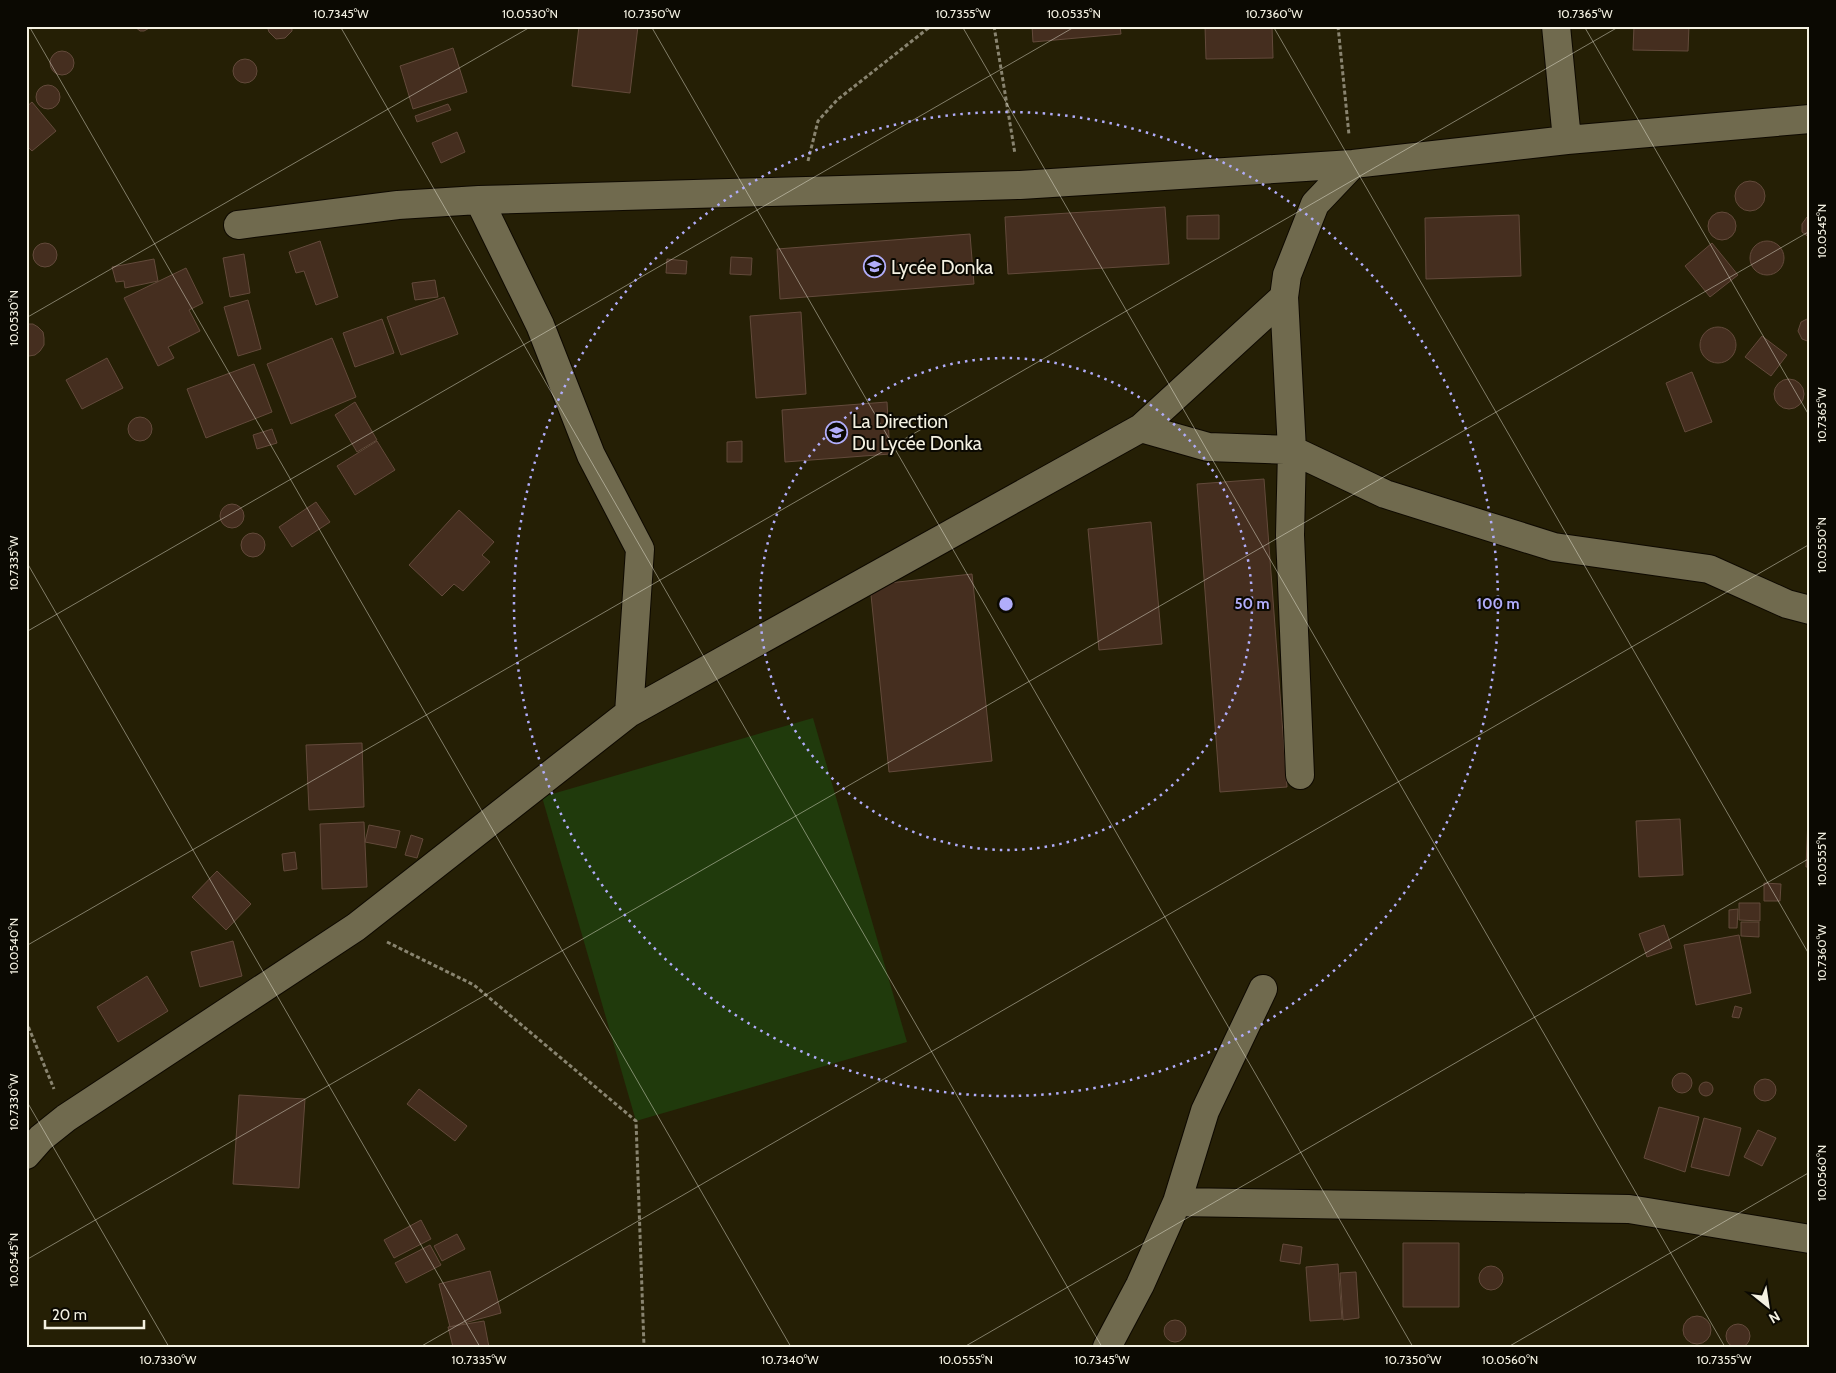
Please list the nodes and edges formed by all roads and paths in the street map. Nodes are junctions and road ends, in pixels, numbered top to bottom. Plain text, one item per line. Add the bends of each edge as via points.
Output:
1 (931, 26) edge
2 (994, 26) edge
3 (1338, 26) edge
4 (1556, 26) edge
5 (1810, 119) edge
6 (1567, 140) junction
7 (1352, 164) junction
8 (1020, 185) junction
9 (797, 190) junction
10 (479, 200) junction
11 (238, 225) dead end
12 (1284, 297) junction
13 (1140, 428) junction
14 (1292, 450) junction
15 (1810, 610) edge
16 (629, 713) junction
17 (1300, 775) dead end
18 (356, 927) junction
19 (1263, 989) dead end
20 (26, 1021) edge
21 (66, 1118) junction
22 (26, 1155) edge
23 (1177, 1202) junction
24 (1810, 1240) edge
25 (644, 1347) edge
26 (1107, 1347) edge

1 - 9 path via 825,112 818,121 812,150
2 - 8 path
3 - 7 path
4 - 6 street
5 - 6 street
6 - 7 street
7 - 8 street
7 - 12 street via 1314,204 1287,275
8 - 9 street
9 - 10 street
10 - 11 street via 398,205
10 - 16 street via 540,325 591,454 640,549
12 - 13 street
12 - 14 street
13 - 14 street via 1208,447
13 - 16 street
14 - 15 street via 1385,494 1554,547 1708,569 1788,604
14 - 17 street via 1290,535
16 - 18 street
18 - 21 street
18 - 25 path via 474,984 636,1121
19 - 23 street via 1204,1111
20 - 21 path
21 - 22 street via 40,1138
23 - 24 street via 1629,1209
23 - 26 street via 1140,1285

